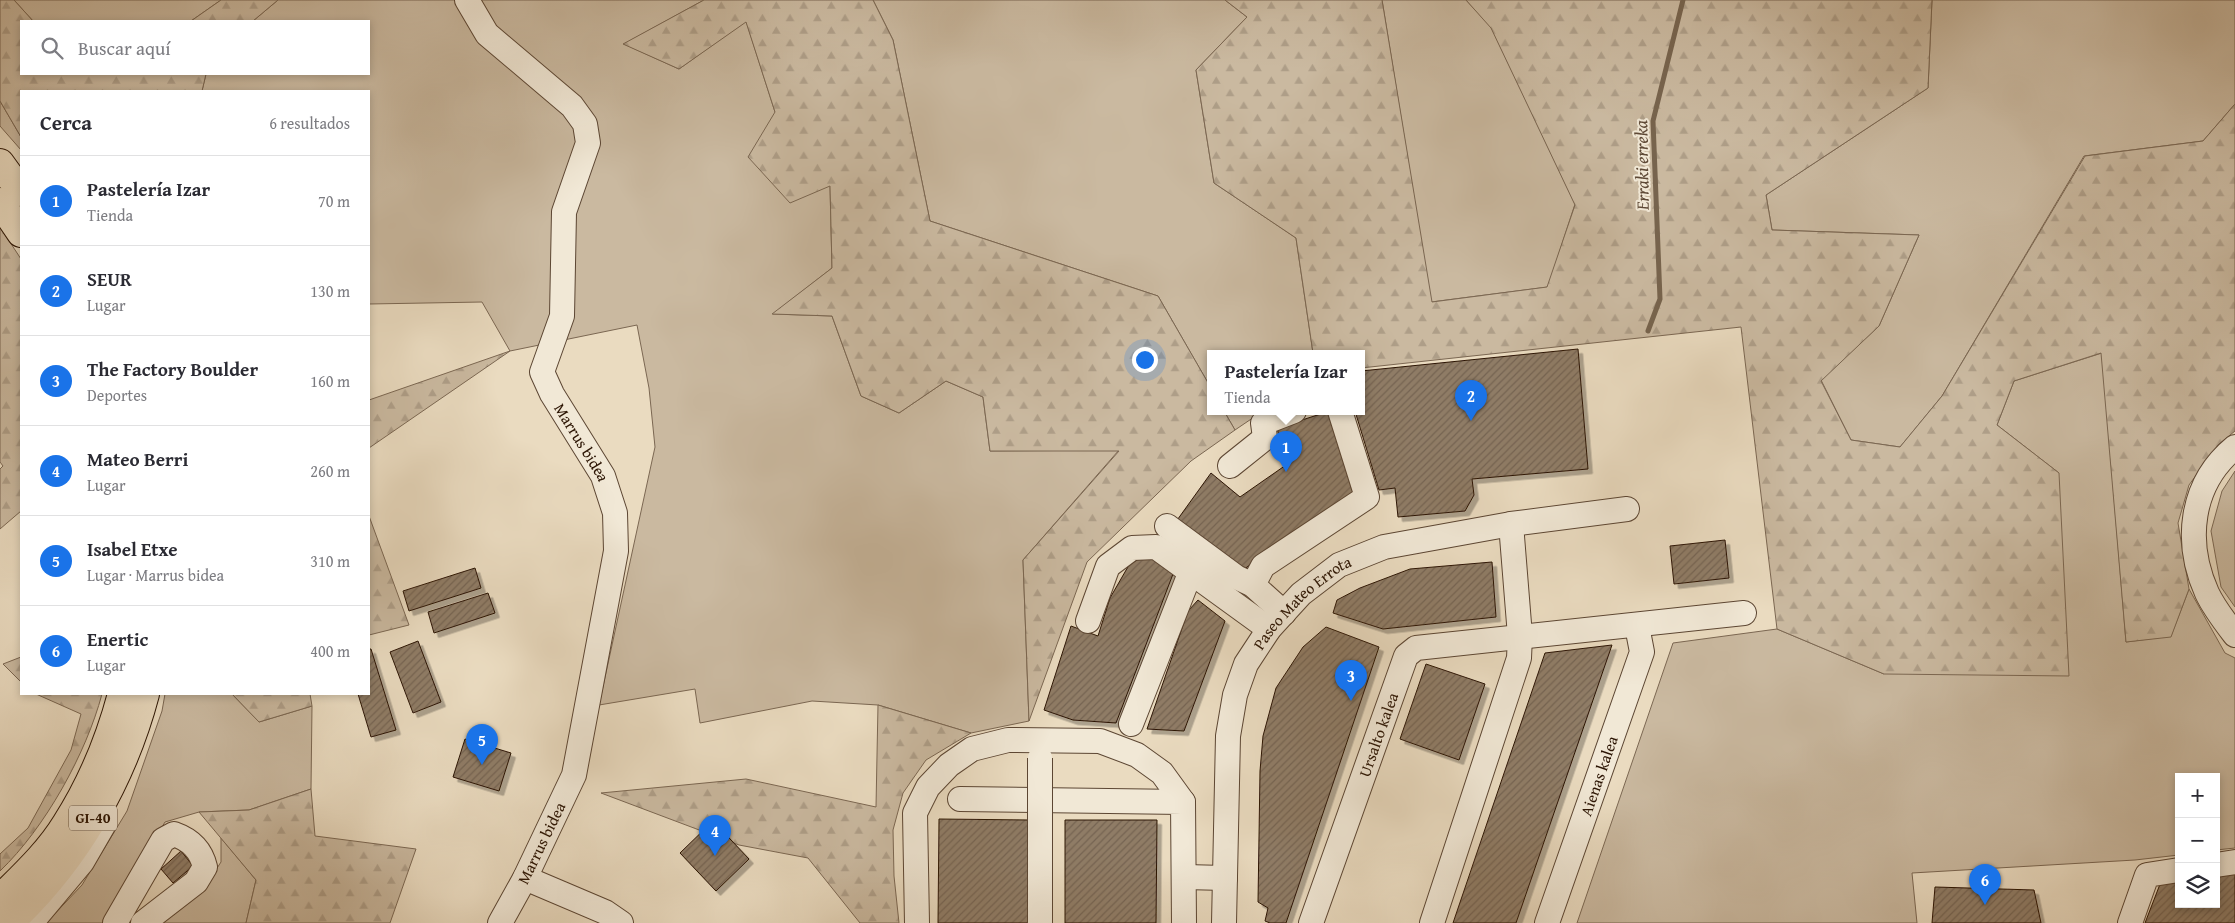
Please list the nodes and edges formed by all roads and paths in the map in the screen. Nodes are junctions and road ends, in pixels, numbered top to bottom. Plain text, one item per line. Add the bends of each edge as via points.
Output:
1 (467, 0) edge
2 (0, 163) edge
3 (20, 191) edge
4 (0, 202) edge
5 (20, 232) edge
6 (1284, 415) edge
7 (1341, 415) edge
8 (2235, 447) edge
9 (1230, 466) dead end
10 (1627, 509) dead end
11 (1511, 524) junction
12 (1167, 526) dead end
13 (1192, 572) junction
14 (1253, 585) junction
15 (1744, 613) dead end
16 (1088, 621) dead end
17 (1277, 621) junction
18 (1637, 626) junction
19 (2235, 635) edge
20 (1520, 636) junction
21 (122, 695) edge
22 (141, 706) edge
23 (1131, 724) dead end
24 (1039, 749) junction
25 (960, 799) dead end
26 (1183, 802) junction
27 (2235, 862) edge
28 (2220, 864) edge
29 (2175, 871) edge
30 (1184, 877) junction
31 (525, 878) junction
32 (1225, 878) junction
33 (0, 899) edge
34 (614, 913) edge
35 (9, 923) edge
36 (31, 923) edge
37 (115, 923) edge
38 (143, 923) edge
39 (500, 923) edge
40 (917, 923) edge
41 (1040, 923) edge
42 (1184, 923) edge
43 (1224, 923) edge
44 (1311, 923) edge
45 (1432, 923) edge
46 (1547, 923) edge
47 (2130, 923) edge

1 - 31 street, Marrus bidea via 487,34 572,106 585,124 588,143 564,212 562,316 542,372 552,394 603,476 615,513 616,552 574,775 557,789
2 - 3 main road
4 - 5 main road
6 - 9 street via 1263,423 1265,438
7 - 14 street via 1367,497 1263,566
8 - 19 street via 2209,477 2197,504 2193,534 2197,565 2208,594
10 - 11 street, Paseo Mateo Errota
11 - 17 street, Paseo Mateo Errota via 1384,547 1339,565 1301,594
11 - 20 street
12 - 14 street via 1236,577
13 - 16 street via 1156,547 1132,548 1108,566
13 - 17 street
13 - 23 street
14 - 17 street
15 - 18 street, Ursalto kalea
17 - 32 street, Paseo Mateo Errota via 1246,664 1235,695 1228,736
18 - 20 street, Ursalto kalea
18 - 46 street, Aienas kalea via 1642,652
20 - 44 street, Ursalto kalea via 1416,648 1406,656
20 - 45 street via 1519,658
21 - 33 main road, GI-40 via 95,771 66,825
22 - 35 main road, GI-40 via 122,761 98,811 67,858 28,906
22 - 36 street via 127,773 104,826 82,862
24 - 26 street via 1100,741 1137,755 1162,773
24 - 40 street via 1008,740 972,749 949,764 928,787 915,813
24 - 41 street, bridge
25 - 26 street
26 - 30 street
27 - 28 street
29 - 47 street via 2147,875
30 - 32 street
30 - 42 street
31 - 34 street via 571,904
31 - 39 street, Marrus bidea
32 - 43 street, Paseo Mateo Errota
37 - 38 street via 163,840 174,834 186,839 202,854 206,867 196,882

